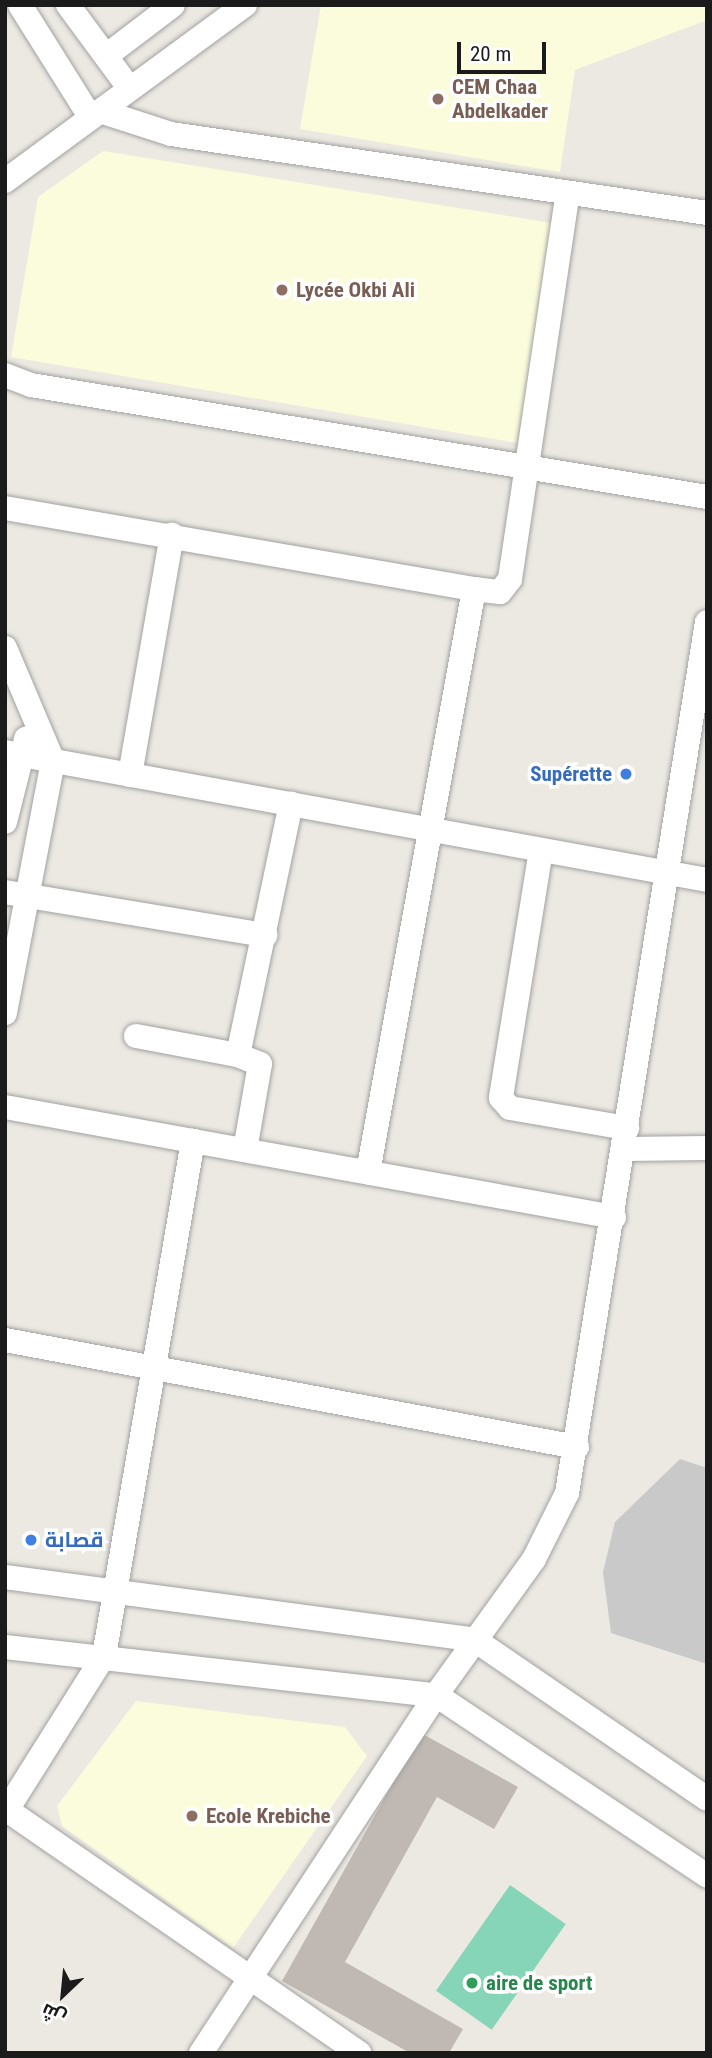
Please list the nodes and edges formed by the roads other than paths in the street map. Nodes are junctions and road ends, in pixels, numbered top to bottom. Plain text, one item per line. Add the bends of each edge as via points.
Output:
1 (20, 5) edge
2 (68, 5) edge
3 (173, 5) edge
4 (245, 5) edge
5 (106, 56) junction
6 (130, 89) junction
7 (95, 114) junction
8 (5, 181) edge
9 (568, 193) junction
10 (707, 213) edge
11 (5, 375) edge
12 (526, 468) junction
13 (707, 497) edge
14 (5, 508) edge
15 (172, 535) junction
16 (474, 589) junction
17 (707, 622) edge
18 (5, 648) edge
19 (38, 713) junction
20 (12, 753) edge
21 (53, 761) junction
22 (130, 775) junction
23 (290, 804) junction
24 (5, 822) edge
25 (431, 830) junction
26 (541, 850) junction
27 (667, 873) junction
28 (707, 880) edge
29 (17, 894) edge
30 (265, 936) junction
31 (6, 1013) edge
32 (136, 1036) dead end
33 (238, 1055) junction
34 (5, 1107) edge
35 (625, 1138) junction
36 (193, 1141) junction
37 (707, 1148) edge
38 (245, 1150) junction
39 (369, 1172) junction
40 (614, 1217) junction
41 (5, 1340) edge
42 (155, 1367) junction
43 (577, 1447) junction
44 (5, 1577) edge
45 (117, 1588) junction
46 (475, 1640) junction
47 (5, 1647) edge
48 (104, 1657) junction
49 (436, 1695) junction
50 (707, 1799) edge
51 (6, 1812) edge
52 (707, 1876) edge
53 (250, 1978) junction
54 (201, 2053) edge
55 (359, 2053) edge

1 - 7 street
2 - 5 street
3 - 5 street
4 - 6 street
5 - 6 street
6 - 7 street
7 - 8 street
7 - 9 street via 171,134
9 - 10 street
9 - 12 street
11 - 12 street via 31,386
12 - 13 street
12 - 16 street via 507,586 496,593
14 - 15 street
15 - 16 street
15 - 22 street
16 - 25 street
17 - 27 street
18 - 19 street
19 - 20 street
19 - 21 street
20 - 21 street
20 - 24 street
21 - 22 street
21 - 29 street
22 - 23 street
23 - 25 street
23 - 30 street
25 - 26 street
25 - 39 street
26 - 27 street
26 - 35 street via 501,1098 510,1108
27 - 28 street
27 - 35 street
29 - 30 street
29 - 31 street
30 - 33 street
32 - 33 street
33 - 38 street via 260,1064
34 - 36 street
35 - 37 street
35 - 40 street
36 - 38 street
36 - 42 street
38 - 39 street
39 - 40 street
40 - 43 street
41 - 42 street
42 - 43 street
42 - 45 street
43 - 46 street via 567,1493 542,1548
44 - 45 street
45 - 46 street
45 - 48 street
46 - 49 street
46 - 50 street
47 - 48 street
48 - 49 street
48 - 51 street
49 - 52 street
49 - 53 street
51 - 53 street
53 - 54 street
53 - 55 street

